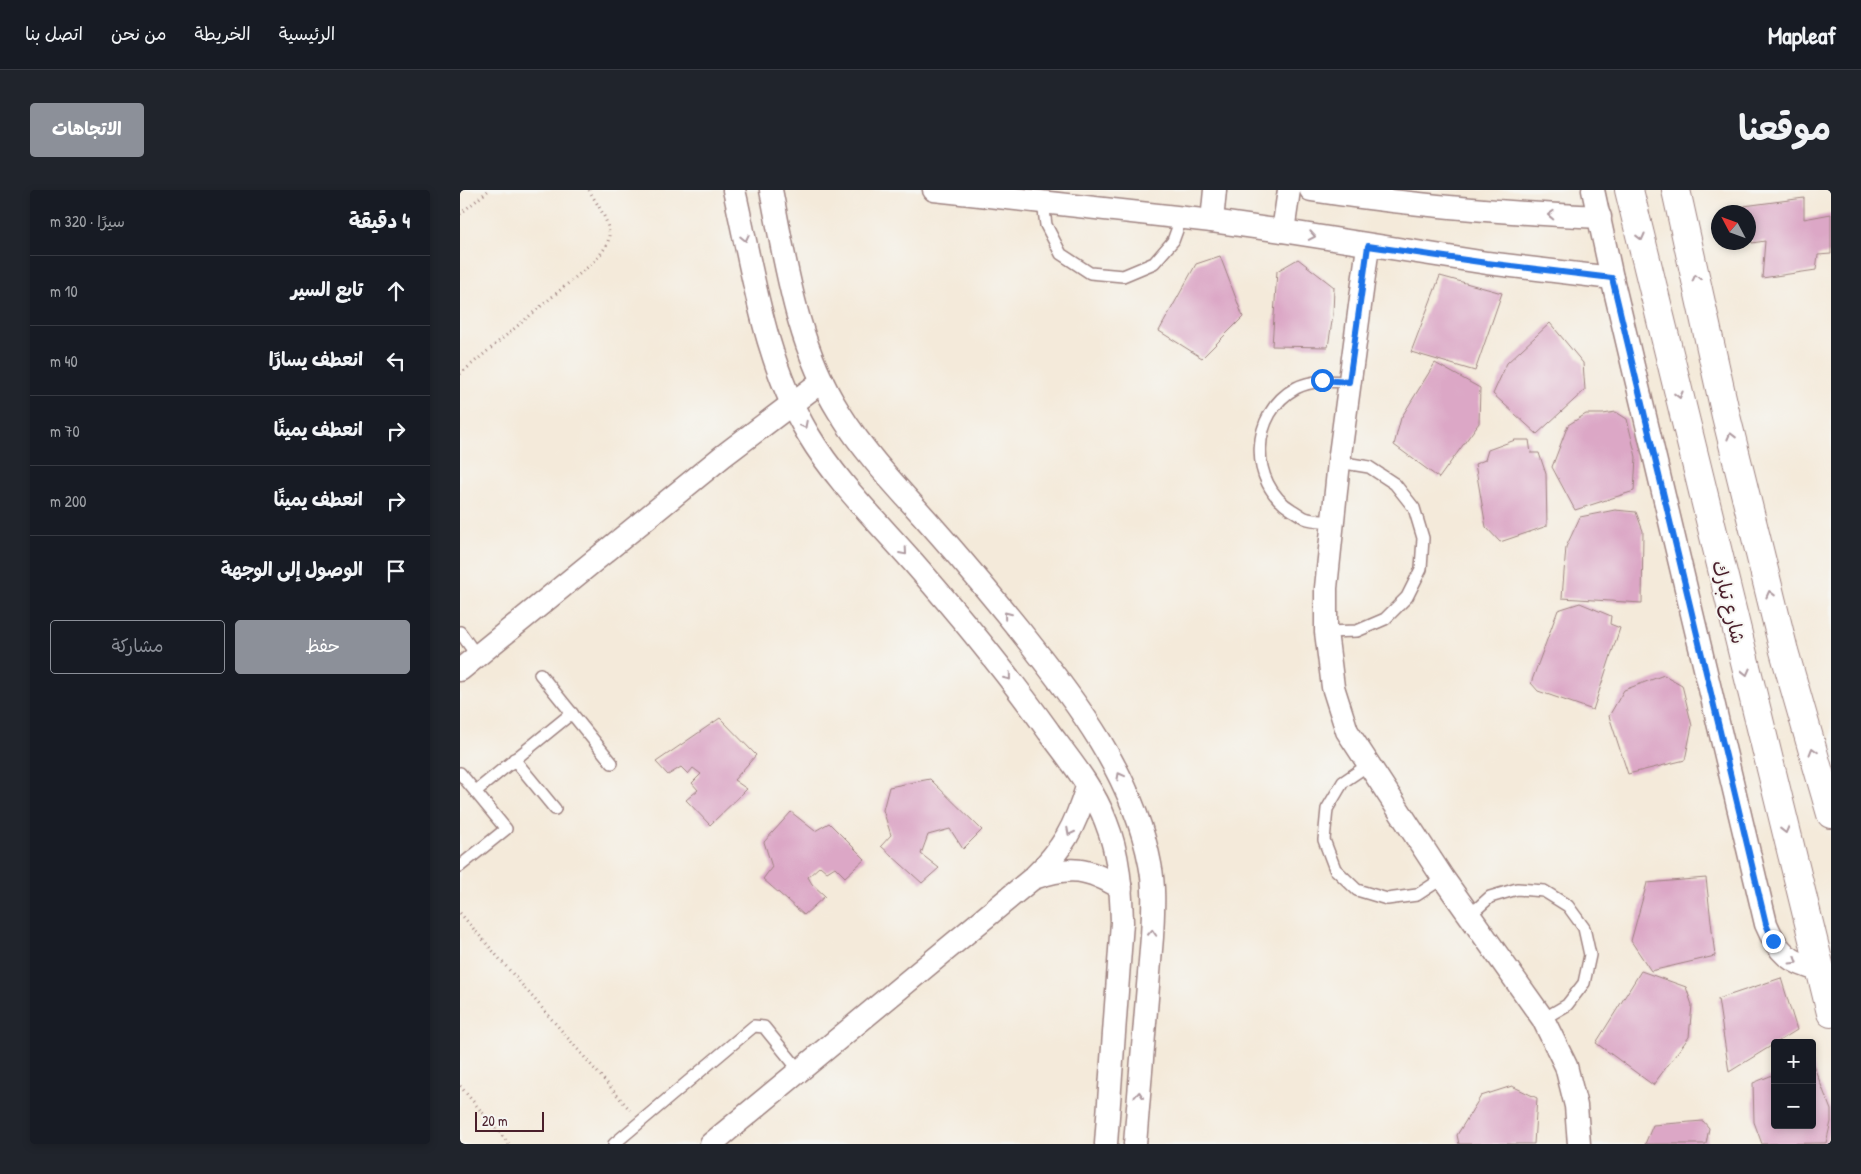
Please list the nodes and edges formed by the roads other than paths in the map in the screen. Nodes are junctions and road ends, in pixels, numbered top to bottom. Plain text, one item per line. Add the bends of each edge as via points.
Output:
1 (734, 190) edge
2 (771, 190) edge
3 (934, 190) edge
4 (1215, 190) edge
5 (1290, 190) edge
6 (1311, 190) edge
7 (1593, 190) edge
8 (1630, 190) edge
9 (1676, 190) edge
10 (1044, 203) junction
11 (1600, 217) junction
12 (1181, 218) junction
13 (1212, 222) junction
14 (1283, 231) junction
15 (1368, 246) junction
16 (1612, 278) junction
17 (822, 381) junction
18 (1349, 382) junction
19 (792, 403) junction
20 (1339, 462) junction
21 (1332, 522) junction
22 (460, 632) edge
23 (1326, 632) junction
24 (468, 663) edge
25 (540, 674) dead end
26 (572, 713) junction
27 (1108, 755) junction
28 (514, 759) junction
29 (612, 762) dead end
30 (1368, 765) junction
31 (460, 773) edge
32 (1083, 780) junction
33 (476, 791) junction
34 (554, 809) dead end
35 (1831, 814) edge
36 (460, 866) edge
37 (1033, 878) junction
38 (1443, 878) junction
39 (1121, 888) junction
40 (1469, 916) junction
41 (1820, 970) junction
42 (1831, 1013) edge
43 (1543, 1018) junction
44 (799, 1070) junction
45 (614, 1144) edge
46 (711, 1144) edge
47 (1106, 1144) edge
48 (1135, 1144) edge
49 (1579, 1144) edge

1 -> 19 street via 762,319
2 - 17 street via 794,300
3 - 10 street
4 - 13 street
5 - 14 street
11 -> 6 street via 1445,208
7 - 11 street
8 -> 41 street, شارع تبارك
35 -> 9 street via 1781,642
10 - 12 street
10 - 12 lane via 1046,225 1062,254 1090,273 1123,276 1154,263 1173,241
11 - 16 street
12 - 13 street
13 - 14 street
14 -> 15 street
15 - 16 street
15 - 18 street
16 -> 41 street via 1766,924 1773,941 1786,956 1801,966
17 - 19 street
27 -> 17 street via 1046,664 966,564 879,467 839,412
18 - 20 street
18 - 21 lane via 1322,380 1296,388 1275,406 1262,429 1259,456 1266,482 1282,504 1305,518
19 - 24 street
19 -> 32 street via 828,463 1018,689
20 - 21 street
20 - 23 lane via 1369,467 1395,484 1414,508 1423,538 1421,569 1408,597 1385,619 1356,631
21 - 23 street
22 - 24 lane
23 - 30 street via 1332,687 1347,731
25 - 26 lane
26 - 28 lane
26 - 29 lane
27 - 32 street
48 -> 27 street via 1153,904 1150,866 1141,827 1127,790
28 - 33 lane
28 - 34 lane
30 - 38 street
30 - 38 lane via 1343,782 1327,809 1324,840 1335,869 1357,890 1387,899 1417,895
31 - 33 lane
32 -> 37 street via 1080,813 1068,837
32 - 39 street via 1106,821 1116,854
33 - 36 lane via 506,829
37 - 39 street via 1055,870 1078,870 1101,876
37 - 44 street
38 - 40 street
39 - 47 street via 1122,922
40 - 43 street
40 - 43 lane via 1490,897 1516,888 1544,892 1568,906 1584,928 1590,956 1584,982 1567,1005
41 - 42 street, شارع تبارك
43 - 49 street via 1566,1066 1576,1106
44 - 45 lane via 764,1027 754,1026
44 - 46 street

